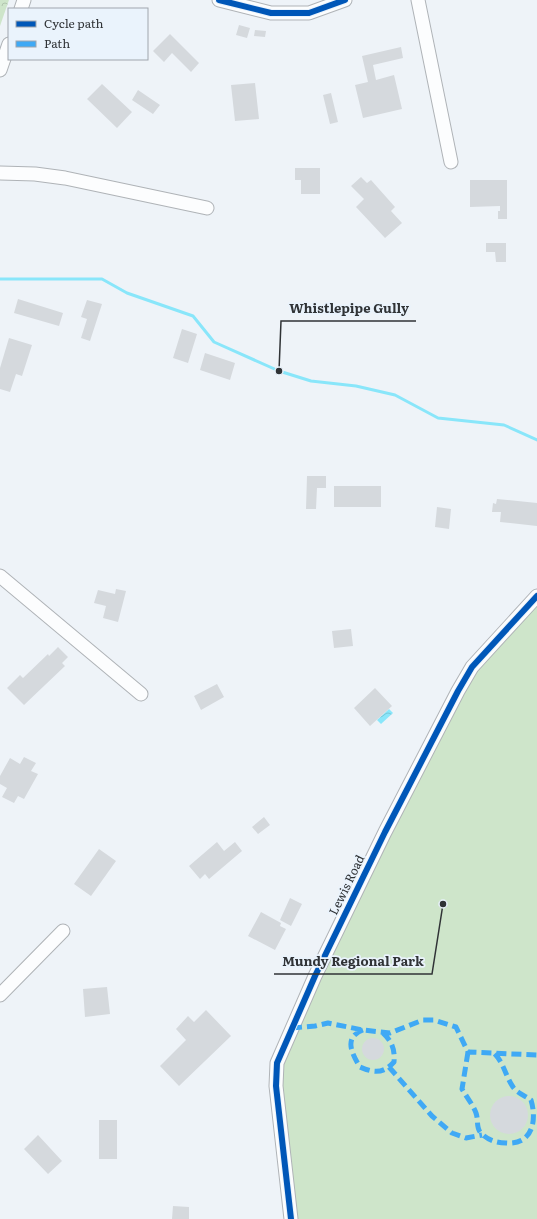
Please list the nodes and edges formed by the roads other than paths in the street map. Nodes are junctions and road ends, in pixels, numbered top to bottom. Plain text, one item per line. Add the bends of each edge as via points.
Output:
1 (220, 0) edge
2 (345, 0) edge
3 (418, 0) edge
4 (8, 47) edge
5 (0, 70) edge
6 (451, 162) dead end
7 (0, 173) edge
8 (207, 208) dead end
9 (0, 576) edge
10 (537, 596) edge
11 (141, 694) dead end
12 (63, 930) dead end
13 (0, 995) edge
14 (291, 1219) edge

1 - 2 street via 271,13 309,13
3 - 6 street
4 - 5 street
7 - 8 street via 65,178
9 - 11 street
10 - 14 street, Lewis Road via 472,667 458,691 385,832 315,976 277,1063 276,1086
12 - 13 street

